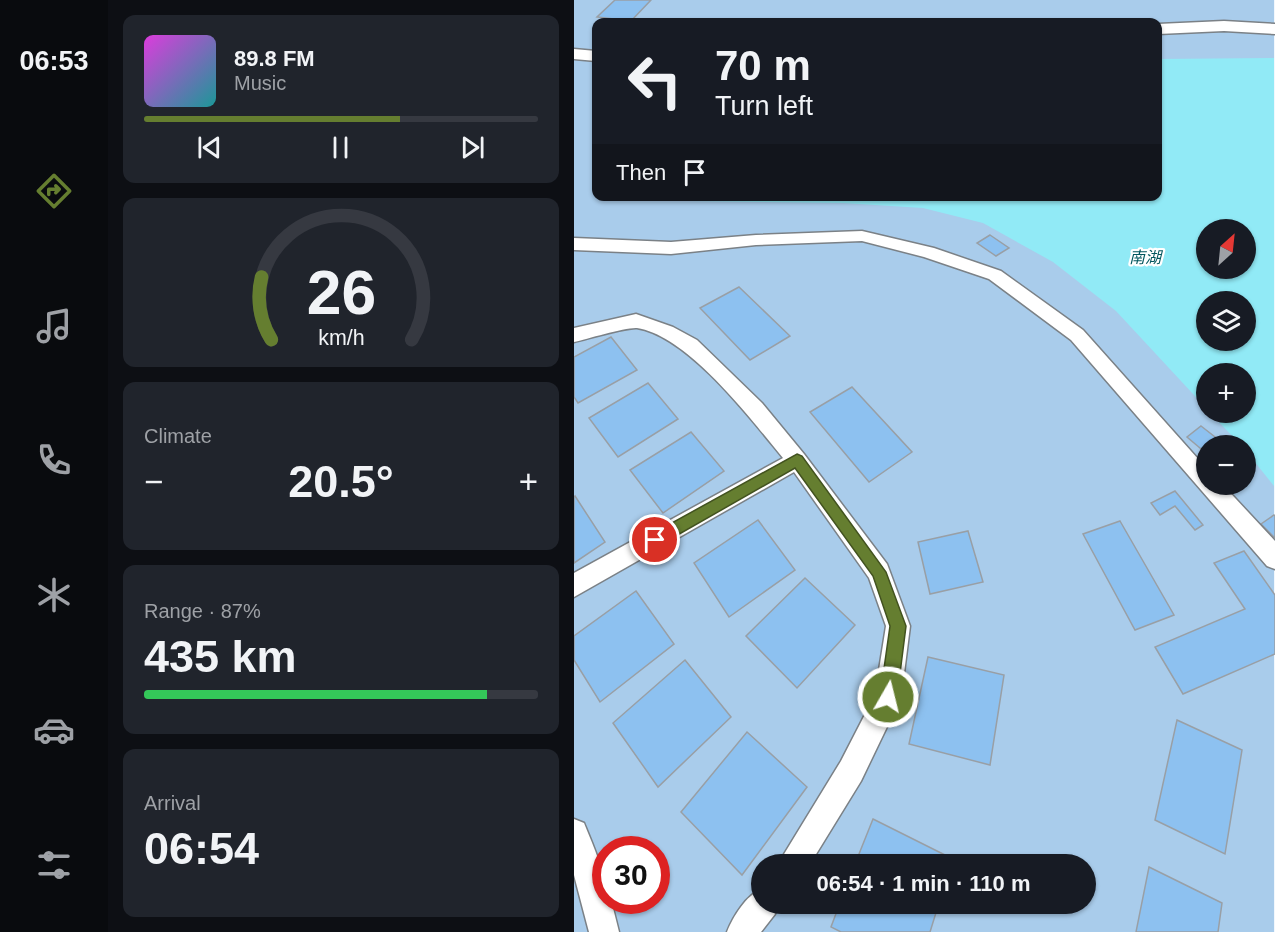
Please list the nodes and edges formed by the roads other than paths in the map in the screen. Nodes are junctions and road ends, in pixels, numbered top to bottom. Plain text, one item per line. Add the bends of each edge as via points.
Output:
1 (1162, 29) edge
2 (1274, 29) edge
3 (574, 54) edge
4 (592, 56) edge
5 (574, 244) edge
6 (574, 335) edge
7 (797, 460) junction
8 (1196, 471) edge
9 (1217, 495) edge
10 (1274, 558) edge
11 (574, 586) edge
12 (574, 833) edge
13 (799, 854) edge
14 (756, 914) edge
15 (604, 932) edge
16 (742, 932) edge

1 - 2 main road
3 - 4 main road
5 - 8 street via 671,248 862,236 928,252 995,275 1076,334
6 - 7 street via 636,321 667,332 690,345 755,409
7 - 11 street
7 - 13 street via 879,572 898,626 888,697 851,771
9 - 10 street
12 - 15 street
14 - 16 street

